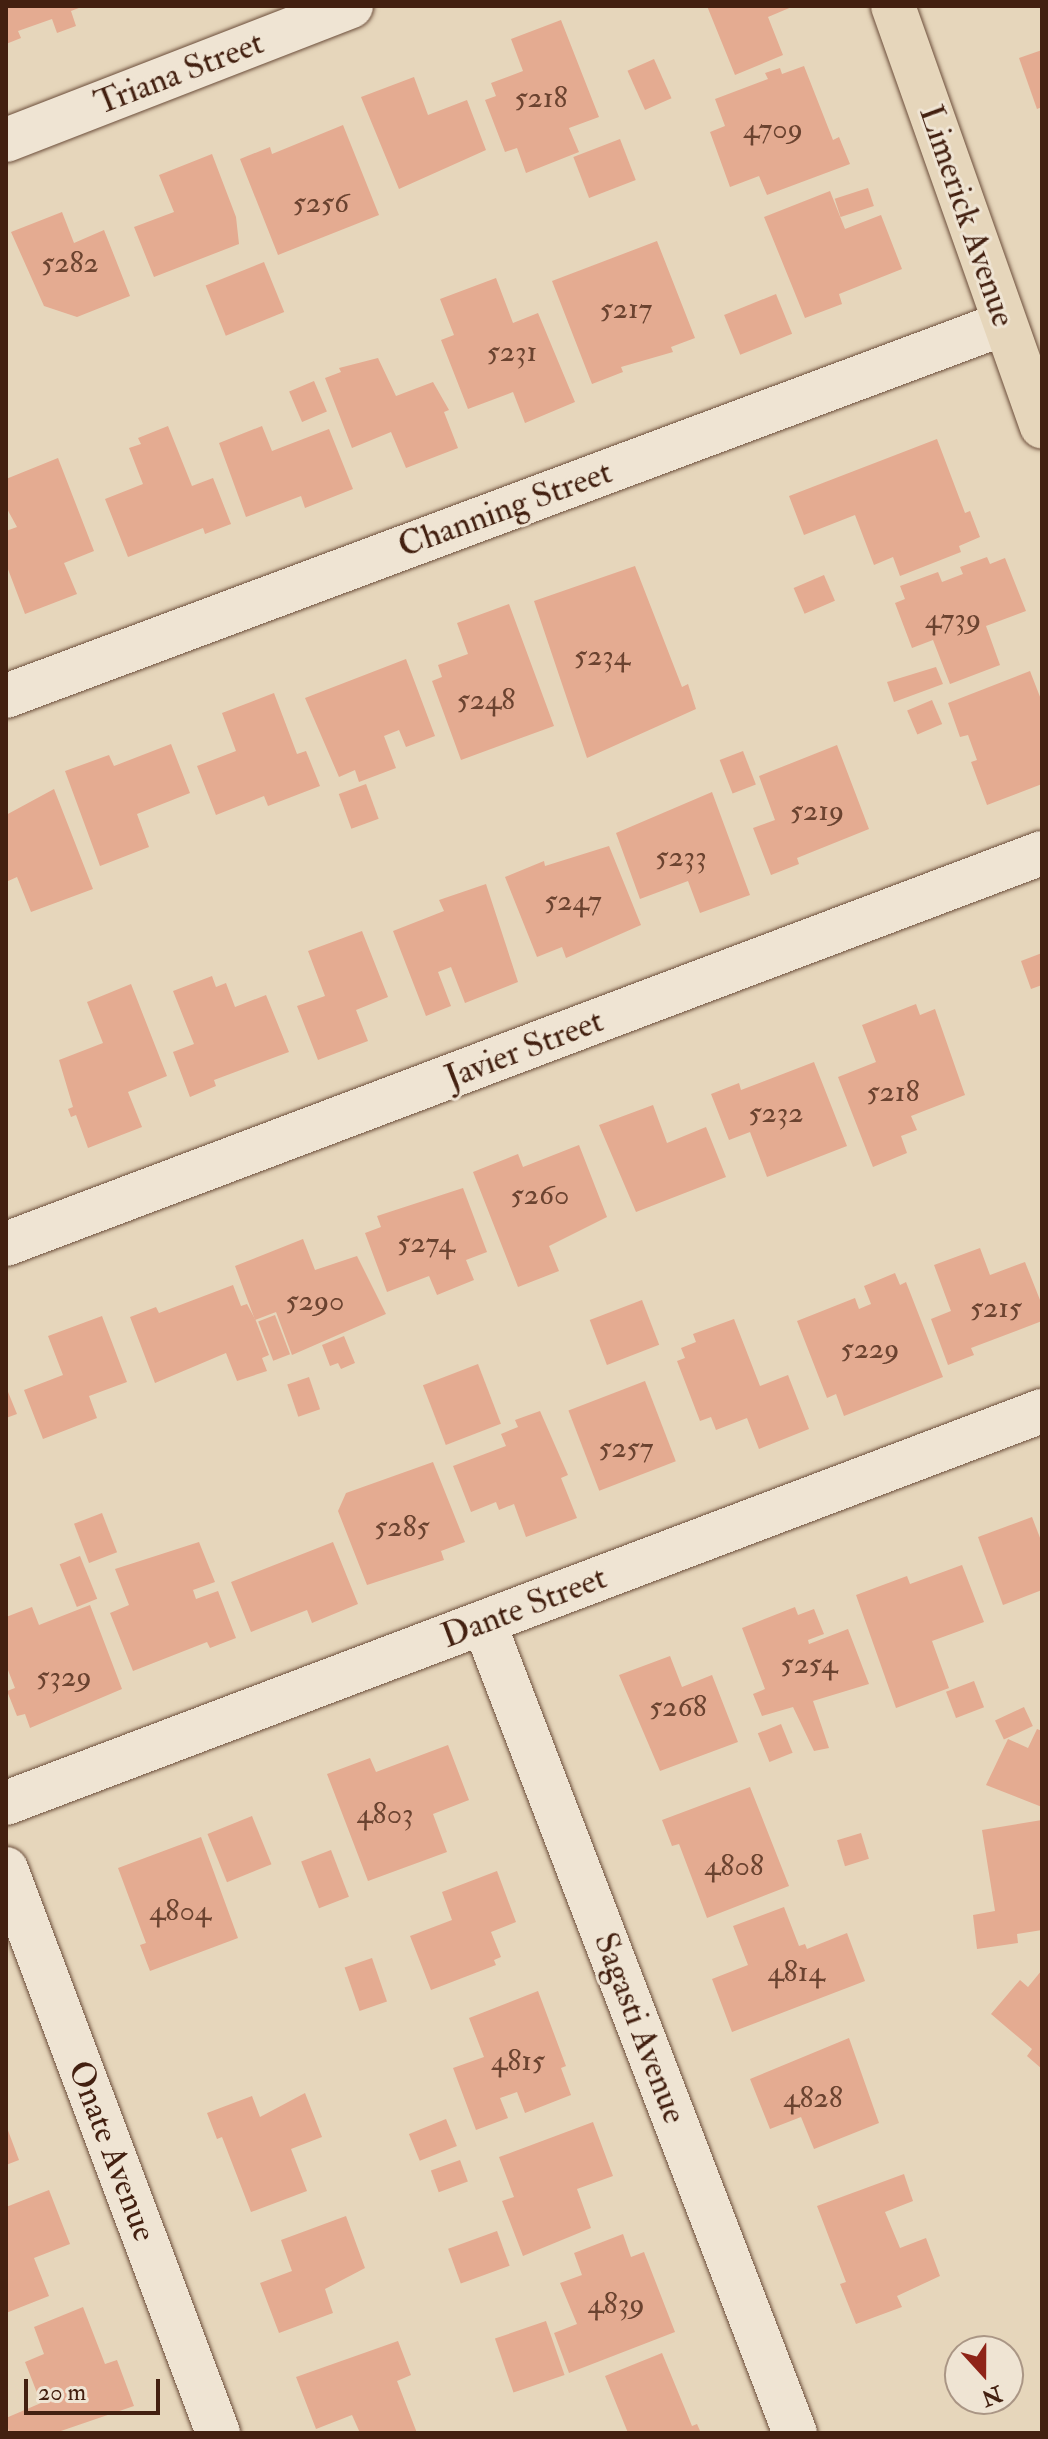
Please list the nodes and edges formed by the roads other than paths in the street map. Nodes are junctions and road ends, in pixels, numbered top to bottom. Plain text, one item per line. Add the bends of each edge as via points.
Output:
1 (351, 6) edge
2 (893, 6) edge
3 (6, 140) edge
4 (1005, 323) junction
5 (1042, 426) edge
6 (6, 696) edge
7 (1042, 853) edge
8 (6, 1244) edge
9 (1042, 1411) edge
10 (484, 1623) junction
11 (6, 1803) edge
12 (6, 1869) edge
13 (218, 2433) edge
14 (795, 2433) edge

1 - 3 street, Triana Street
2 - 4 main road, Limerick Avenue
4 - 5 main road, Limerick Avenue
4 - 6 street, Channing Street
7 - 8 street, Javier Street
9 - 10 street, Dante Street
10 - 11 street, Dante Street
10 - 14 street, Sagasti Avenue
12 - 13 street, Onate Avenue

